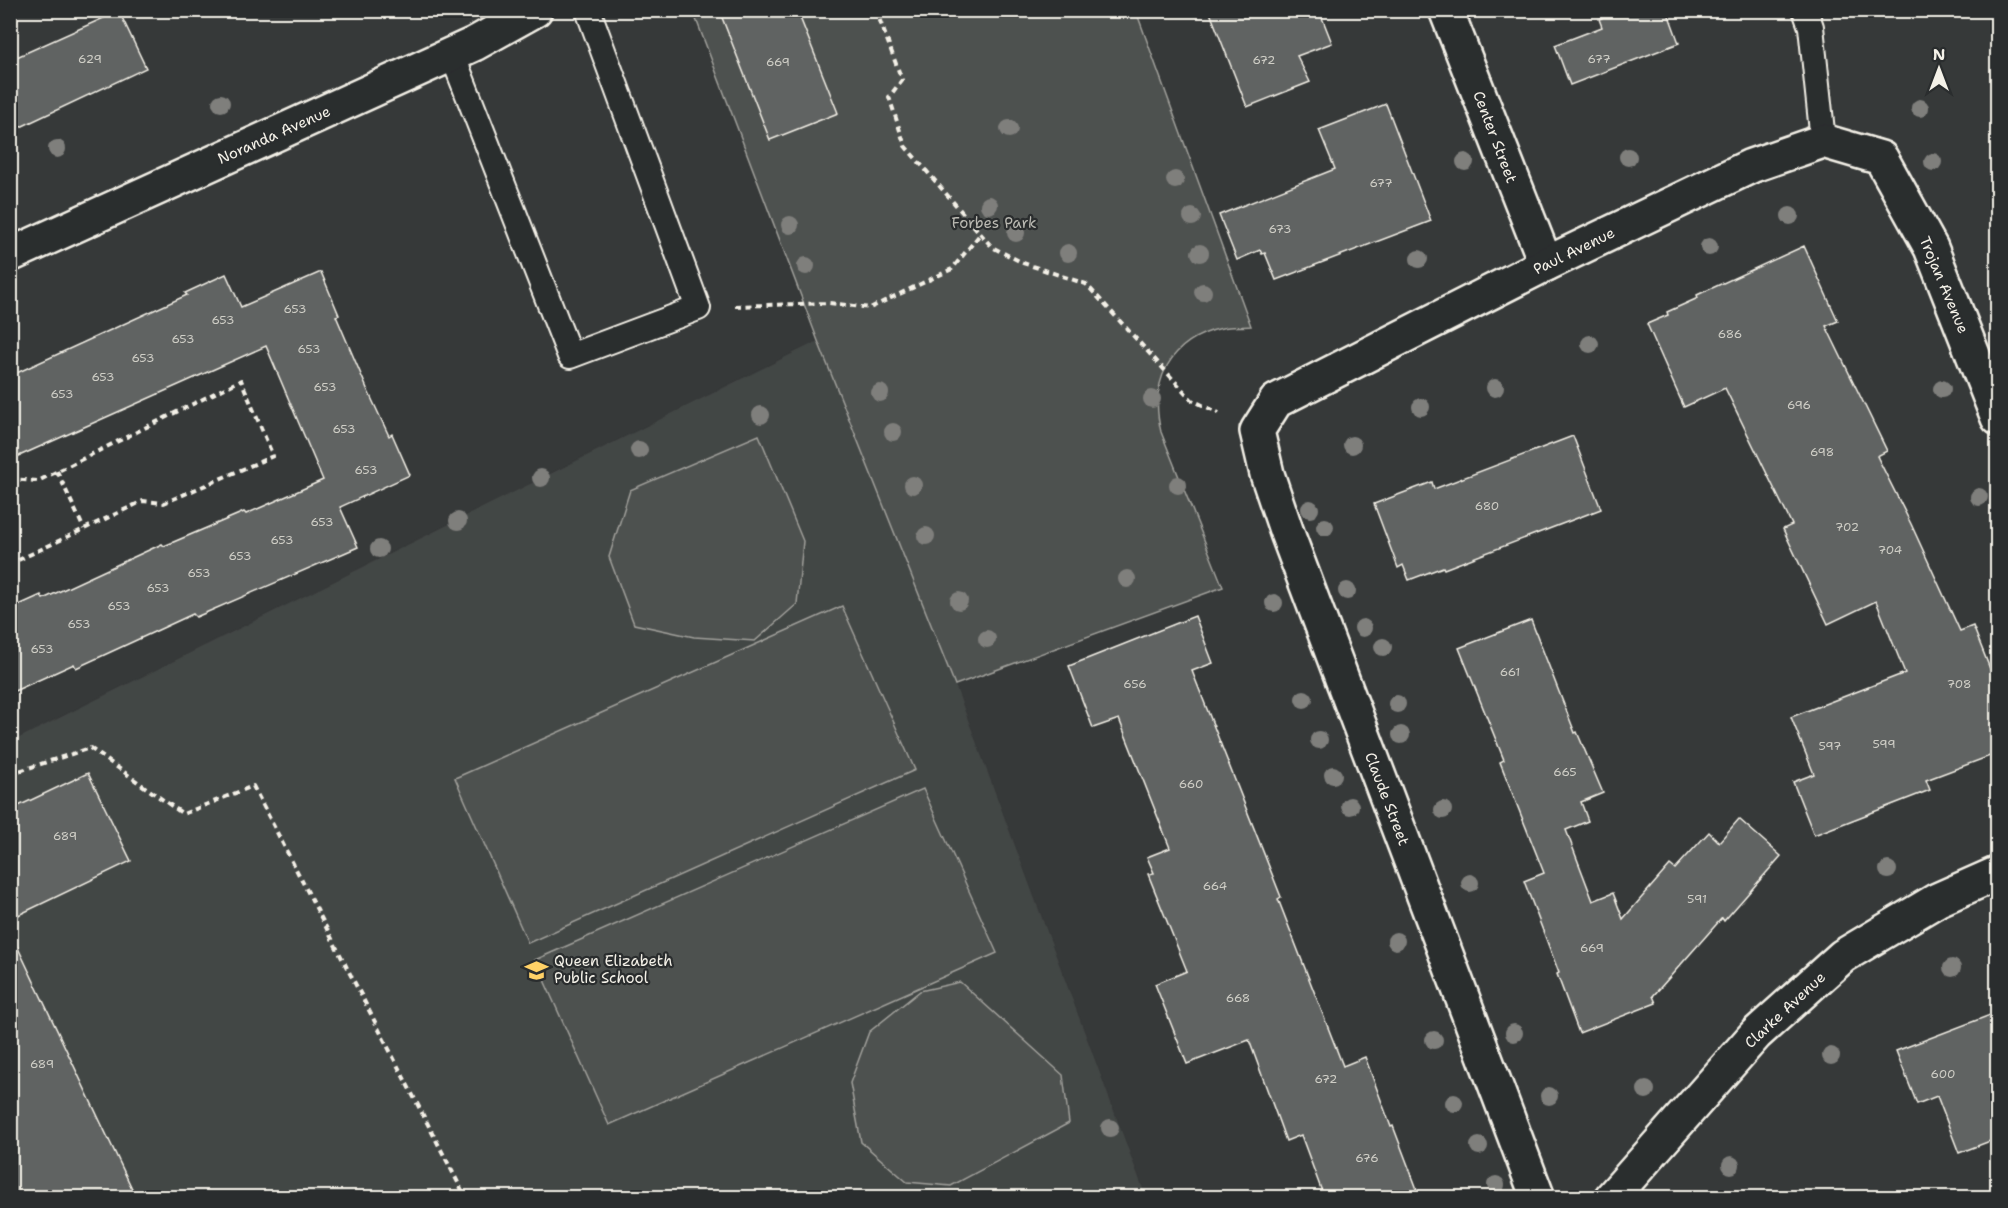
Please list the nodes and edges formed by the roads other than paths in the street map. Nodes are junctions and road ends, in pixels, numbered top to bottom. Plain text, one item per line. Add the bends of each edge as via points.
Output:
1 (535, 10) edge
2 (588, 10) edge
3 (1446, 10) edge
4 (1805, 10) edge
5 (452, 54) junction
6 (1823, 141) junction
7 (10, 255) edge
8 (1546, 264) junction
9 (1998, 418) edge
10 (1257, 430) joint
11 (1998, 873) edge
12 (1538, 1197) edge
13 (1611, 1197) edge

1 - 5 street, Noranda Avenue
2 - 5 lane via 698,308 570,356
3 - 8 street, Center Street
4 - 6 lane via 1811,27
5 - 7 street, Noranda Avenue
6 - 8 street, Paul Avenue via 1751,166
6 - 9 street, Trojan Avenue via 1881,158 1931,248
8 - 10 street, Paul Avenue via 1276,401
10 - 12 street, Claude Street via 1291,544
11 - 13 street, Clarke Avenue via 1937,900 1843,956 1756,1034

